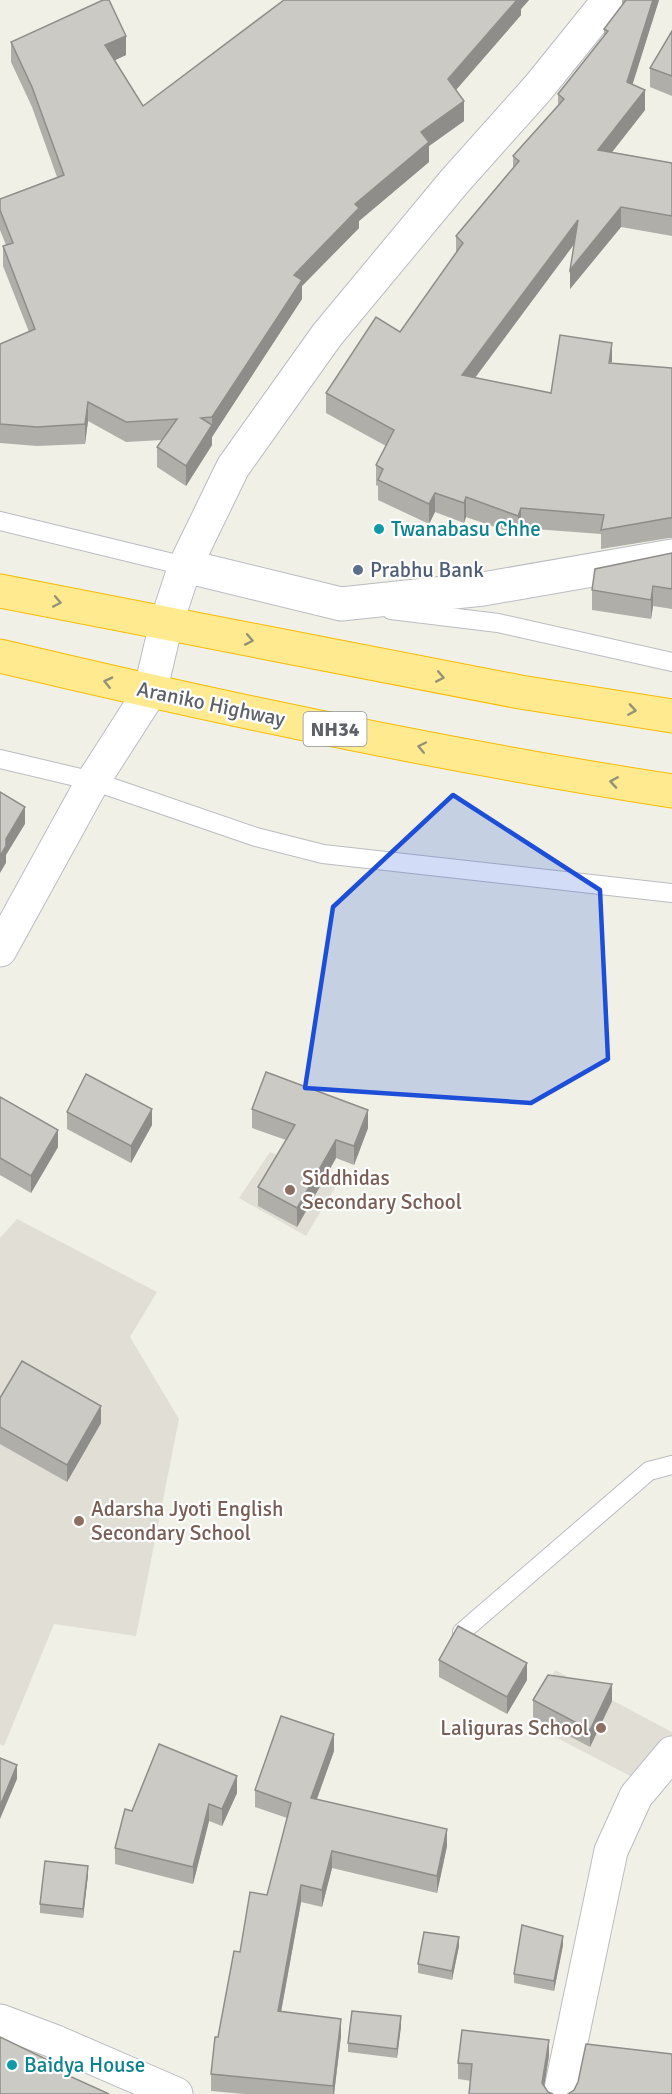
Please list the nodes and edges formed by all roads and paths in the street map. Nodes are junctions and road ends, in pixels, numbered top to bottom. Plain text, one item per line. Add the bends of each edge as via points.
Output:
1 (609, 0) edge
2 (0, 521) edge
3 (672, 556) edge
4 (185, 566) junction
5 (0, 591) edge
6 (341, 604) junction
7 (166, 624) junction
8 (0, 656) edge
9 (672, 662) edge
10 (150, 692) junction
11 (672, 716) edge
12 (0, 759) edge
13 (93, 781) junction
14 (672, 791) edge
15 (672, 893) edge
16 (0, 950) edge
17 (672, 1465) edge
18 (462, 1632) edge
19 (672, 1753) edge
20 (0, 2021) edge
21 (176, 2094) edge
22 (560, 2094) edge

1 - 4 street via 327,334 233,467
2 - 4 lane
3 - 6 street via 483,589
4 - 6 street
4 - 7 street
5 -> 7 highway
6 - 9 lane via 498,623
7 - 10 street
7 -> 11 highway via 520,692
10 -> 8 highway, Araniko Highway / NH34
10 - 13 street
14 -> 10 highway, Araniko Highway / NH34 via 530,769
12 - 13 lane
13 - 15 lane via 256,837 323,854
13 - 16 street
17 - 18 lane via 649,1471
19 - 22 street via 636,1796 611,1851
20 - 21 street

